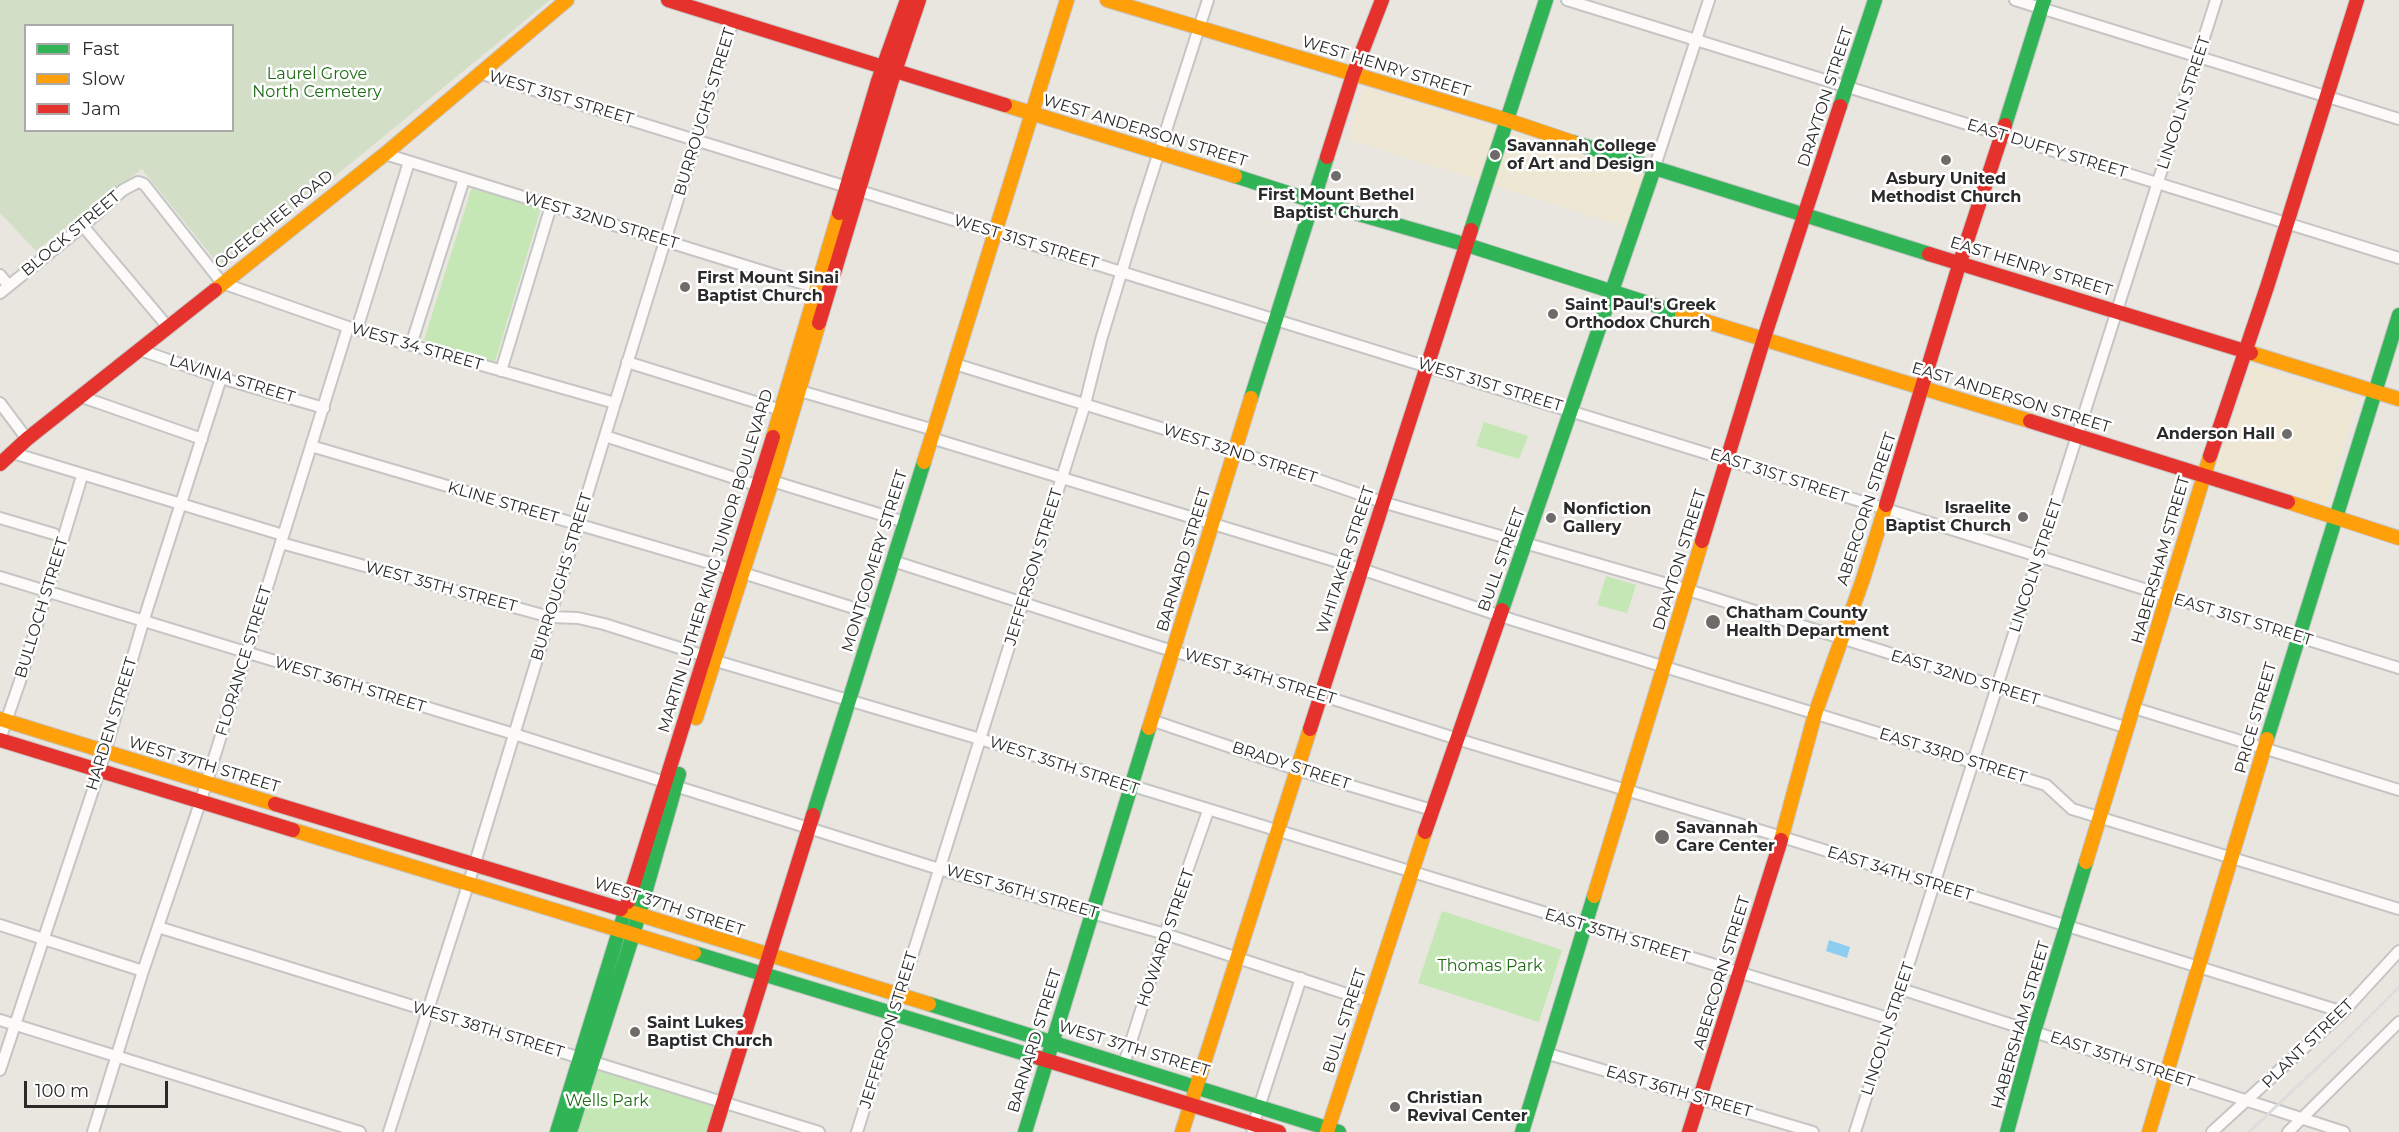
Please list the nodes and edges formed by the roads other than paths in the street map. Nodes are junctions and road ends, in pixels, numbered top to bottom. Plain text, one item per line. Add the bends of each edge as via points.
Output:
1 (567, 0) edge
2 (669, 0) edge
3 (907, 0) edge
4 (920, 0) edge
5 (1067, 0) edge
6 (1107, 0) edge
7 (1208, 0) edge
8 (1382, 0) edge
9 (1546, 0) edge
10 (1567, 0) edge
11 (1709, 0) edge
12 (1875, 0) edge
13 (2015, 0) edge
14 (2216, 0) edge
15 (2356, 0) edge
16 (2043, 4) edge
17 (734, 21) junction
18 (1198, 28) junction
19 (1695, 40) junction
20 (2199, 57) junction
21 (890, 68) junction
22 (479, 73) junction
23 (1353, 75) junction
24 (1847, 88) junction
25 (2326, 97) junction
26 (1033, 114) junction
27 (2399, 119) edge
28 (1507, 120) junction
29 (2002, 135) junction
30 (698, 141) junction
31 (1159, 151) junction
32 (385, 154) junction
33 (410, 162) junction
34 (1654, 169) junction
35 (464, 179) junction
36 (2158, 184) junction
37 (854, 189) junction
38 (1313, 201) junction
39 (551, 206) junction
40 (1806, 214) junction
41 (2287, 224) junction
42 (83, 226) junction
43 (996, 233) junction
44 (665, 241) junction
45 (1467, 245) junction
46 (2399, 258) edge
47 (1960, 262) junction
48 (1122, 272) junction
49 (0, 275) edge
50 (222, 283) junction
51 (817, 288) junction
52 (4, 289) edge
53 (1612, 293) junction
54 (2117, 312) junction
55 (2399, 315) edge
56 (1275, 320) junction
57 (167, 326) junction
58 (352, 328) junction
59 (1764, 338) junction
60 (411, 345) junction
61 (140, 350) junction
62 (2246, 352) junction
63 (627, 362) junction
64 (955, 364) junction
65 (1428, 366) junction
66 (501, 371) junction
67 (221, 378) junction
68 (1923, 388) junction
69 (800, 391) junction
70 (2374, 391) junction
71 (82, 397) junction
72 (2399, 399) edge
73 (0, 403) edge
74 (615, 403) junction
75 (1085, 404) junction
76 (324, 408) junction
77 (781, 410) junction
78 (1572, 410) junction
79 (933, 434) junction
80 (605, 436) junction
81 (2079, 437) junction
82 (27, 438) junction
83 (202, 439) junction
84 (311, 446) junction
85 (1235, 451) junction
86 (13, 453) junction
87 (1729, 459) junction
88 (0, 464) edge
89 (2204, 474) junction
90 (82, 476) junction
91 (1062, 478) junction
92 (772, 481) junction
93 (756, 485) junction
94 (1382, 502) junction
95 (181, 505) junction
96 (1885, 509) junction
97 (2336, 517) junction
98 (0, 518) edge
99 (905, 522) junction
100 (578, 524) junction
101 (1212, 524) junction
102 (54, 534) dead end
103 (2399, 538) edge
104 (282, 539) junction
105 (1526, 543) junction
106 (2039, 557) junction
107 (893, 561) junction
108 (1361, 568) junction
109 (737, 571) junction
110 (0, 577) edge
111 (1688, 590) junction
112 (48, 592) junction
113 (2169, 597) junction
114 (1023, 602) junction
115 (876, 615) junction
116 (1499, 615) junction
117 (550, 617) junction
118 (143, 622) junction
119 (2297, 636) junction
120 (1840, 639) junction
121 (1172, 651) junction
122 (247, 654) junction
123 (710, 658) junction
124 (1664, 667) junction
125 (2399, 668) edge
126 (1997, 688) junction
127 (1321, 695) junction
128 (849, 700) junction
129 (2134, 708) junction
130 (1815, 714) junction
131 (3, 720) edge
132 (1151, 720) junction
133 (2128, 728) junction
134 (514, 734) junction
135 (980, 739) junction
136 (1456, 739) junction
137 (0, 740) edge
138 (2265, 748) junction
139 (104, 751) junction
140 (1973, 762) junction
141 (99, 769) junction
142 (1298, 770) junction
143 (206, 783) junction
144 (670, 784) junction
145 (1131, 787) junction
146 (2399, 790) edge
147 (1627, 791) junction
148 (201, 800) junction
149 (1431, 810) junction
150 (1208, 811) junction
151 (2101, 818) junction
152 (808, 829) junction
153 (1278, 831) junction
154 (1782, 837) junction
155 (2232, 857) junction
156 (475, 863) junction
157 (939, 869) junction
158 (1412, 872) junction
159 (468, 883) junction
160 (1934, 885) junction
161 (2399, 909) edge
162 (632, 912) junction
163 (1092, 912) junction
164 (0, 925) edge
165 (1585, 926) junction
166 (2067, 926) junction
167 (158, 927) junction
168 (627, 932) junction
169 (1165, 934) junction
170 (42, 938) junction
171 (2399, 951) edge
172 (770, 956) junction
173 (1238, 957) junction
174 (2199, 966) junction
175 (143, 971) junction
176 (765, 973) junction
177 (1739, 973) junction
178 (1301, 978) junction
179 (1901, 989) junction
180 (900, 994) junction
181 (1368, 1001) junction
182 (427, 1010) junction
183 (2343, 1011) junction
184 (894, 1014) junction
185 (1891, 1019) junction
186 (0, 1020) edge
187 (15, 1025) junction
188 (2398, 1025) edge
189 (2034, 1032) junction
190 (1053, 1041) junction
191 (1545, 1053) junction
192 (116, 1056) junction
193 (586, 1061) junction
194 (1047, 1062) junction
195 (1124, 1064) junction
196 (0, 1071) edge
197 (2167, 1075) junction
198 (1197, 1086) junction
199 (1700, 1098) junction
200 (2248, 1101) junction
201 (723, 1102) junction
202 (1190, 1106) junction
203 (1260, 1106) junction
204 (2303, 1119) junction
205 (1253, 1128) edge
206 (1331, 1131) edge
207 (93, 1132) edge
208 (360, 1132) edge
209 (389, 1132) edge
210 (557, 1132) edge
211 (570, 1132) edge
212 (714, 1132) edge
213 (819, 1132) edge
214 (857, 1132) edge
215 (1025, 1132) edge
216 (1182, 1132) edge
217 (1279, 1132) edge
218 (1522, 1132) edge
219 (1689, 1132) edge
220 (1812, 1132) edge
221 (1855, 1132) edge
222 (2007, 1132) edge
223 (2149, 1132) edge
224 (2212, 1132) edge
225 (2288, 1132) edge
226 (2344, 1132) edge

1 - 22 main road, OGEECHEE ROAD
2 - 17 main road, WEST ANDERSON STREET
3 - 21 main road, MARTIN LUTHER KING JUNIOR BOULEVARD
4 - 21 main road, MARTIN LUTHER KING JUNIOR BOULEVARD
5 - 26 main road, MONTGOMERY STREET
6 - 18 main road, WEST HENRY STREET
7 - 18 street, JEFFERSON STREET
8 - 23 main road, BARNARD STREET
9 - 28 main road, WHITAKER STREET
10 - 19 street, EAST DUFFY STREET
11 - 19 street, BULL STREET
12 - 24 main road, DRAYTON STREET
13 - 16 street
14 - 20 street, LINCOLN STREET
15 - 25 main road, HABERSHAM STREET
16 - 20 street
16 - 29 main road, ABERCORN STREET
17 - 21 main road, WEST ANDERSON STREET
17 - 30 street, BURROUGHS STREET
18 - 23 main road, WEST HENRY STREET
18 - 31 street, JEFFERSON STREET
19 - 24 street, EAST DUFFY STREET
19 - 34 street, BULL STREET
20 - 25 street
20 - 36 street, LINCOLN STREET
21 - 26 main road, WEST ANDERSON STREET
21 - 37 main road, MARTIN LUTHER KING JUNIOR BOULEVARD
22 - 30 street, WEST 31ST STREET
22 - 32 main road, OGEECHEE ROAD
23 - 28 main road, WEST HENRY STREET
23 - 38 main road, BARNARD STREET
24 - 29 street, EAST DUFFY STREET
24 - 40 main road, DRAYTON STREET
25 - 27 street
25 - 41 main road, HABERSHAM STREET
26 - 31 main road, WEST ANDERSON STREET
26 - 43 main road, MONTGOMERY STREET
28 - 34 main road, WEST HENRY STREET
28 - 45 main road, WHITAKER STREET
29 - 36 street, EAST DUFFY STREET
29 - 47 main road, ABERCORN STREET
30 - 37 street, WEST 31ST STREET
30 - 44 street, BURROUGHS STREET
31 - 38 main road, WEST ANDERSON STREET
31 - 48 street, JEFFERSON STREET
32 - 33 street, WEST 32ND STREET
32 - 50 main road, OGEECHEE ROAD
33 - 35 street, WEST 32ND STREET
33 - 58 street, FLORANCE STREET
34 - 40 main road, EAST HENRY STREET
34 - 53 main road, BULL STREET
35 - 39 street, WEST 32ND STREET
35 - 60 street
36 - 41 street, EAST DUFFY STREET
36 - 54 street, LINCOLN STREET
37 - 43 street, WEST 31ST STREET
37 - 51 main road, MARTIN LUTHER KING JUNIOR BOULEVARD
37 - 69 main road, MARTIN LUTHER KING JUNIOR BOULEVARD
38 - 45 main road, WEST ANDERSON STREET
38 - 56 main road, BARNARD STREET
39 - 44 street, WEST 32ND STREET
39 - 66 street
40 - 47 main road, EAST HENRY STREET
40 - 59 main road, DRAYTON STREET
41 - 46 street, EAST DUFFY STREET
41 - 62 main road, HABERSHAM STREET
42 - 50 street, BLOCK STREET via 123,190 138,182 144,184
42 - 52 street, BLOCK STREET
42 - 57 street
43 - 48 street, WEST 31ST STREET
43 - 64 main road, MONTGOMERY STREET
44 - 51 street, WEST 32ND STREET
44 - 63 street, BURROUGHS STREET
45 - 53 main road, WEST ANDERSON STREET
45 - 65 main road, WHITAKER STREET
47 - 54 main road, EAST HENRY STREET
47 - 68 main road, ABERCORN STREET
48 - 56 street, WEST 31ST STREET
48 - 75 street, JEFFERSON STREET
49 - 52 street
50 - 57 main road, OGEECHEE ROAD
50 - 58 street, WEST 34 STREET
51 - 77 main road, MARTIN LUTHER KING JUNIOR BOULEVARD
53 - 59 main road, EAST ANDERSON STREET
53 - 78 main road, BULL STREET
54 - 62 main road, EAST HENRY STREET
54 - 81 street, LINCOLN STREET
55 - 70 main road, PRICE STREET
56 - 65 street, WEST 31ST STREET
56 - 85 main road, BARNARD STREET
57 - 61 main road, OGEECHEE ROAD
58 - 60 street, WEST 34 STREET
58 - 76 street, FLORANCE STREET
59 - 68 main road, EAST ANDERSON STREET
59 - 87 main road, DRAYTON STREET
60 - 66 street, WEST 34 STREET
61 - 67 street, LAVINIA STREET
61 - 71 main road, OGEECHEE ROAD
62 - 70 main road, EAST HENRY STREET
62 - 89 main road, HABERSHAM STREET
63 - 74 street, BURROUGHS STREET
63 - 77 street
64 - 75 street, WEST 32ND STREET
64 - 79 main road, MONTGOMERY STREET
65 - 78 street, WEST 31ST STREET
65 - 94 main road, WHITAKER STREET
66 - 74 street, WEST 34 STREET
67 - 76 street, LAVINIA STREET
67 - 83 street, HARDEN STREET
68 - 81 main road, EAST ANDERSON STREET
68 - 96 main road, ABERCORN STREET
69 - 79 street, EAST 33RD STREET
69 - 92 main road, MARTIN LUTHER KING JUNIOR BOULEVARD
70 - 72 main road, EAST HENRY STREET
70 - 97 main road, PRICE STREET
71 - 82 main road, OGEECHEE ROAD
71 - 83 street
73 - 82 street
74 - 80 street, BURROUGHS STREET
75 - 85 street, WEST 32ND STREET
75 - 91 street, JEFFERSON STREET
76 - 84 street, FLORANCE STREET
77 - 93 main road, MARTIN LUTHER KING JUNIOR BOULEVARD
78 - 87 street, EAST 31ST STREET
78 - 105 main road, BULL STREET
79 - 91 street, EAST 33RD STREET
79 - 99 main road, MONTGOMERY STREET
80 - 93 street
80 - 100 street, BURROUGHS STREET
81 - 89 main road, EAST ANDERSON STREET
81 - 106 street, LINCOLN STREET
82 - 86 main road, OGEECHEE ROAD
83 - 95 street, HARDEN STREET
84 - 100 street, KLINE STREET
84 - 104 street, FLORANCE STREET
85 - 94 street, WEST 32ND STREET
85 - 101 main road, BARNARD STREET
86 - 88 main road, OGEECHEE ROAD
86 - 90 street, WEST 35TH STREET
87 - 96 street, EAST 31ST STREET
87 - 111 main road, DRAYTON STREET
89 - 97 main road, EAST ANDERSON STREET
89 - 113 main road, HABERSHAM STREET
90 - 95 street, WEST 35TH STREET
90 - 112 street, BULLOCH STREET
91 - 101 street, EAST 33RD STREET
91 - 114 street, JEFFERSON STREET
92 - 99 street
92 - 109 main road, MARTIN LUTHER KING JUNIOR BOULEVARD
93 - 109 main road, MARTIN LUTHER KING JUNIOR BOULEVARD
94 - 105 street, WEST 32ND STREET
94 - 108 main road, WHITAKER STREET
95 - 104 street, WEST 35TH STREET
95 - 118 street, HARDEN STREET
96 - 106 street, EAST 31ST STREET
96 - 120 main road, ABERCORN STREET
97 - 103 main road, EAST ANDERSON STREET
97 - 119 main road, PRICE STREET
98 - 102 street
99 - 107 main road, MONTGOMERY STREET
100 - 109 street, KLINE STREET
100 - 117 street, BURROUGHS STREET
101 - 108 street, EAST 33RD STREET
101 - 121 main road, BARNARD STREET
104 - 117 street, WEST 35TH STREET
104 - 122 street, FLORANCE STREET
105 - 111 street, EAST 32ND STREET
105 - 116 main road, BULL STREET
106 - 113 street, EAST 31ST STREET
106 - 126 street, LINCOLN STREET
107 - 114 street, WEST 34TH STREET
107 - 115 main road, MONTGOMERY STREET
108 - 116 street, EAST 33RD STREET
108 - 127 main road, WHITAKER STREET
109 - 115 street, KLINE STREET
109 - 123 main road, MARTIN LUTHER KING JUNIOR BOULEVARD
110 - 112 street, WEST 36TH STREET
111 - 120 street, EAST 32ND STREET
111 - 124 main road, DRAYTON STREET
112 - 118 street, WEST 36TH STREET
112 - 131 street, BULLOCH STREET
113 - 119 street, EAST 31ST STREET
113 - 129 main road, HABERSHAM STREET
114 - 121 street, WEST 34TH STREET
114 - 135 street, JEFFERSON STREET
115 - 128 main road, MONTGOMERY STREET
116 - 124 street, EAST 33RD STREET
116 - 136 main road, BULL STREET
117 - 123 street, WEST 35TH STREET via 604,624
117 - 134 street, BURROUGHS STREET
118 - 122 street, WEST 36TH STREET
118 - 139 street, HARDEN STREET
119 - 125 street, EAST 31ST STREET
119 - 138 main road, PRICE STREET
120 - 126 street, EAST 32ND STREET
120 - 130 main road, ABERCORN STREET
121 - 127 street, WEST 34TH STREET
121 - 132 main road, BARNARD STREET
122 - 134 street, WEST 36TH STREET
122 - 143 street, FLORANCE STREET
123 - 128 street, WEST 35TH STREET
123 - 144 main road, MARTIN LUTHER KING JUNIOR BOULEVARD
124 - 130 street, EAST 33RD STREET
124 - 147 main road, DRAYTON STREET
126 - 133 street, EAST 32ND STREET
126 - 140 street, LINCOLN STREET
127 - 136 street, WEST 34TH STREET
127 - 142 main road, WHITAKER STREET
128 - 135 street, WEST 35TH STREET
128 - 152 main road, MONTGOMERY STREET
129 - 133 main road, HABERSHAM STREET
129 - 138 street
130 - 140 street, EAST 33RD STREET
130 - 154 main road, ABERCORN STREET
131 - 137 street, BULLOCH STREET
131 - 139 main road, WEST 37TH STREET
132 - 142 street, BRADY STREET
132 - 145 main road, BARNARD STREET
133 - 151 main road, HABERSHAM STREET
134 - 144 street, WEST 36TH STREET
134 - 156 street, BURROUGHS STREET
135 - 145 street, WEST 35TH STREET
135 - 157 street, JEFFERSON STREET
136 - 147 street, EAST 34TH STREET
136 - 149 main road, BULL STREET
137 - 141 main road, WEST 37TH STREET
138 - 146 street
138 - 155 main road, PRICE STREET
139 - 141 street, HARDEN STREET
139 - 143 main road, WEST 37TH STREET
140 - 151 street, EAST 33RD STREET via 2046,785 2072,809
140 - 160 street, LINCOLN STREET
141 - 148 main road, WEST 37TH STREET
141 - 170 street, HARDEN STREET
142 - 149 street, BRADY STREET
142 - 153 main road, WHITAKER STREET
143 - 148 street, FLORANCE STREET
143 - 156 main road, WEST 37TH STREET
144 - 152 street, WEST 36TH STREET
144 - 162 main road, MARTIN LUTHER KING JUNIOR BOULEVARD
145 - 150 street, WEST 35TH STREET
145 - 163 main road, BARNARD STREET
147 - 154 street, EAST 34TH STREET
147 - 165 main road, DRAYTON STREET
148 - 159 main road, WEST 37TH STREET
148 - 167 street, FLORANCE STREET
149 - 158 main road, BULL STREET
150 - 153 street, WEST 35TH STREET
150 - 169 street, HOWARD STREET
151 - 155 street, EAST 33RD STREET
151 - 166 main road, HABERSHAM STREET
152 - 157 street, WEST 36TH STREET
152 - 172 main road, MONTGOMERY STREET
153 - 158 street, WEST 35TH STREET
153 - 173 main road, WHITAKER STREET
154 - 160 street, EAST 34TH STREET
154 - 177 main road, ABERCORN STREET
155 - 161 street, EAST 33RD STREET
155 - 174 main road, PRICE STREET
156 - 159 street, BURROUGHS STREET
156 - 162 main road, WEST 37TH STREET
157 - 163 street, WEST 36TH STREET
157 - 180 street, JEFFERSON STREET
158 - 165 street, EAST 35TH STREET
158 - 181 main road, BULL STREET
159 - 168 main road, WEST 37TH STREET
159 - 182 street, BURROUGHS STREET
160 - 166 street, EAST 34TH STREET
160 - 179 street, LINCOLN STREET
162 - 168 main road, MARTIN LUTHER KING JUNIOR BOULEVARD
162 - 172 main road, WEST 37TH STREET
163 - 169 street, WEST 36TH STREET
163 - 190 main road, BARNARD STREET
164 - 170 street
165 - 177 street, EAST 35TH STREET
165 - 191 main road, DRAYTON STREET
166 - 174 street, EAST 34TH STREET
166 - 189 main road, HABERSHAM STREET
167 - 175 street, FLORANCE STREET
167 - 182 street, WEST 38TH STREET
168 - 176 main road, WEST 37TH STREET
168 - 193 main road, MARTIN LUTHER KING JUNIOR BOULEVARD
169 - 173 street, WEST 36TH STREET
169 - 195 street, HOWARD STREET
170 - 175 street
170 - 187 street, HARDEN STREET
171 - 183 street, PLANT STREET
172 - 176 main road, MONTGOMERY STREET
172 - 180 main road, WEST 37TH STREET
173 - 178 street, WEST 36TH STREET
173 - 198 main road, WHITAKER STREET
174 - 183 street, EAST 34TH STREET
174 - 197 main road, PRICE STREET
175 - 192 street, FLORANCE STREET
176 - 184 main road, WEST 37TH STREET
176 - 201 main road, MONTGOMERY STREET
177 - 185 street, EAST 35TH STREET
177 - 199 main road, ABERCORN STREET
178 - 181 street, WEST 36TH STREET
178 - 203 street
179 - 185 street, LINCOLN STREET
179 - 189 street, EAST 35TH STREET
180 - 184 street, JEFFERSON STREET
180 - 190 main road, WEST 37TH STREET
181 - 206 main road, BULL STREET
182 - 193 street, WEST 38TH STREET
182 - 209 street, BURROUGHS STREET
183 - 200 street, PLANT STREET
184 - 194 main road, WEST 37TH STREET
184 - 214 street, JEFFERSON STREET
185 - 221 street, LINCOLN STREET
186 - 187 street
187 - 192 street
187 - 196 street, HARDEN STREET
188 - 204 street
189 - 197 street, EAST 35TH STREET
189 - 222 main road, HABERSHAM STREET
190 - 194 main road, BARNARD STREET
190 - 195 main road, WEST 37TH STREET
191 - 199 street, EAST 36TH STREET
191 - 218 main road, DRAYTON STREET
192 - 207 street, FLORANCE STREET
192 - 208 street
193 - 201 street, WEST 38TH STREET
193 - 210 main road, MARTIN LUTHER KING JUNIOR BOULEVARD
193 - 211 main road, MARTIN LUTHER KING JUNIOR BOULEVARD
194 - 202 main road, WEST 37TH STREET
194 - 215 main road, BARNARD STREET
195 - 198 main road, WEST 37TH STREET
197 - 200 street, EAST 35TH STREET
197 - 223 main road, PRICE STREET
198 - 202 main road, WHITAKER STREET
198 - 203 main road, WEST 37TH STREET
199 - 219 main road, ABERCORN STREET
199 - 220 street, EAST 36TH STREET
200 - 204 street, EAST 35TH STREET
200 - 224 street, PLANT STREET
201 - 212 main road, MONTGOMERY STREET
201 - 213 street, WEST 38TH STREET
202 - 205 main road, WEST 37TH STREET
202 - 216 main road, WHITAKER STREET
203 - 205 street
203 - 206 main road, WEST 37TH STREET
204 - 225 street
204 - 226 street, EAST 35TH STREET
205 - 217 main road, WEST 37TH STREET

